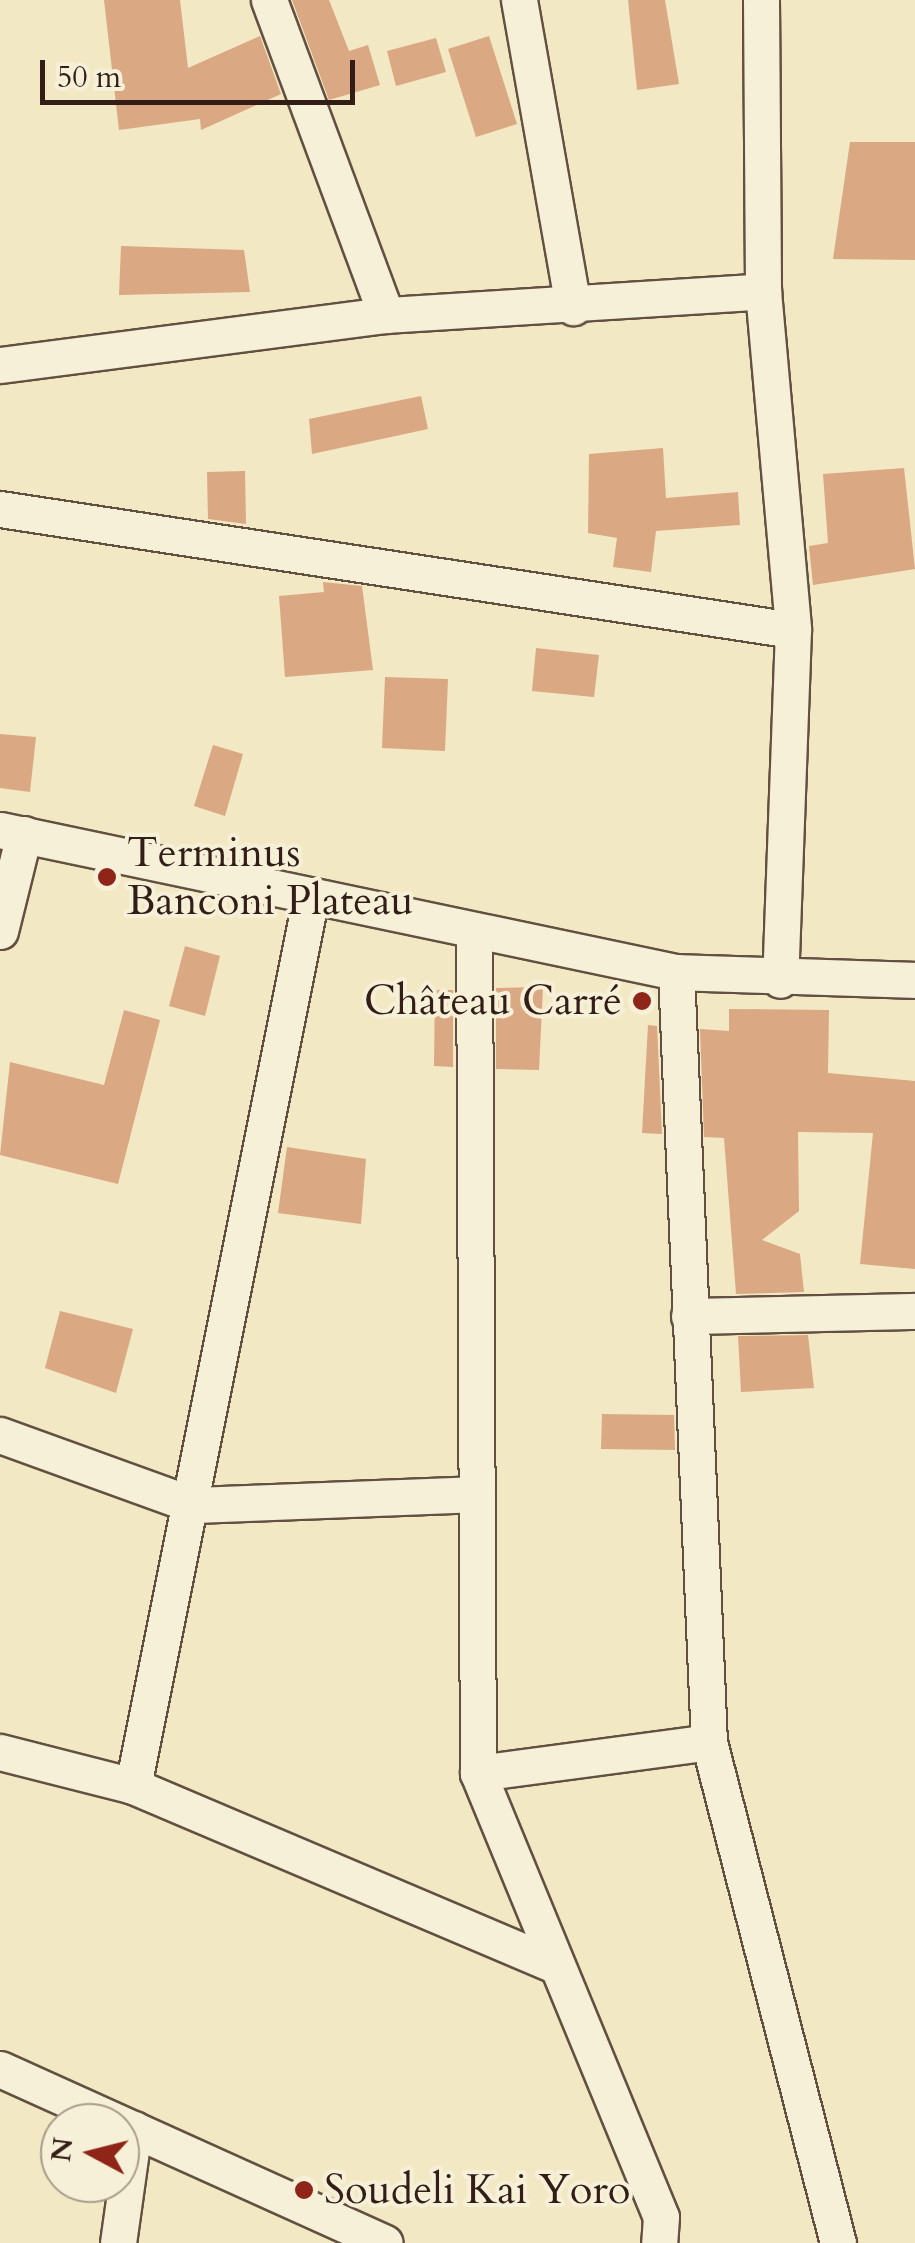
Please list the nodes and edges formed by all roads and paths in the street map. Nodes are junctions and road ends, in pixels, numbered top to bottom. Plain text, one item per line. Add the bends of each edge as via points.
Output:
1 (270, 0) edge
2 (519, 0) edge
3 (762, 0) edge
4 (763, 291) junction
5 (573, 307) junction
6 (386, 315) junction
7 (0, 365) edge
8 (0, 509) edge
9 (793, 630) junction
10 (12, 832) edge
11 (311, 896) junction
12 (0, 931) edge
13 (474, 934) junction
14 (676, 972) junction
15 (780, 980) junction
16 (915, 980) edge
17 (915, 1311) edge
18 (689, 1316) junction
19 (0, 1435) edge
20 (475, 1494) junction
21 (193, 1506) junction
22 (709, 1742) junction
23 (0, 1752) edge
24 (478, 1773) junction
25 (133, 1786) junction
26 (552, 1964) junction
27 (0, 2069) edge
28 (76, 2103) edge
29 (140, 2132) edge
30 (124, 2203) edge
31 (118, 2243) edge
32 (385, 2243) edge
33 (659, 2243) edge
34 (838, 2243) edge

1 - 6 street
2 - 5 street
3 - 4 street
4 - 5 street
4 - 9 street
5 - 6 street
6 - 7 street
8 - 9 street
9 - 15 street
10 - 11 street
10 - 12 street
11 - 13 street
11 - 21 street
13 - 14 street
13 - 20 street
14 - 15 street
14 - 18 street
15 - 16 street
17 - 18 street
18 - 22 street
19 - 21 street
20 - 21 street
20 - 24 street
21 - 25 street
22 - 24 street
22 - 34 street
23 - 25 street
24 - 26 street
25 - 26 street
26 - 33 street via 661,2218
27 - 28 street
29 - 32 street
30 - 31 street

